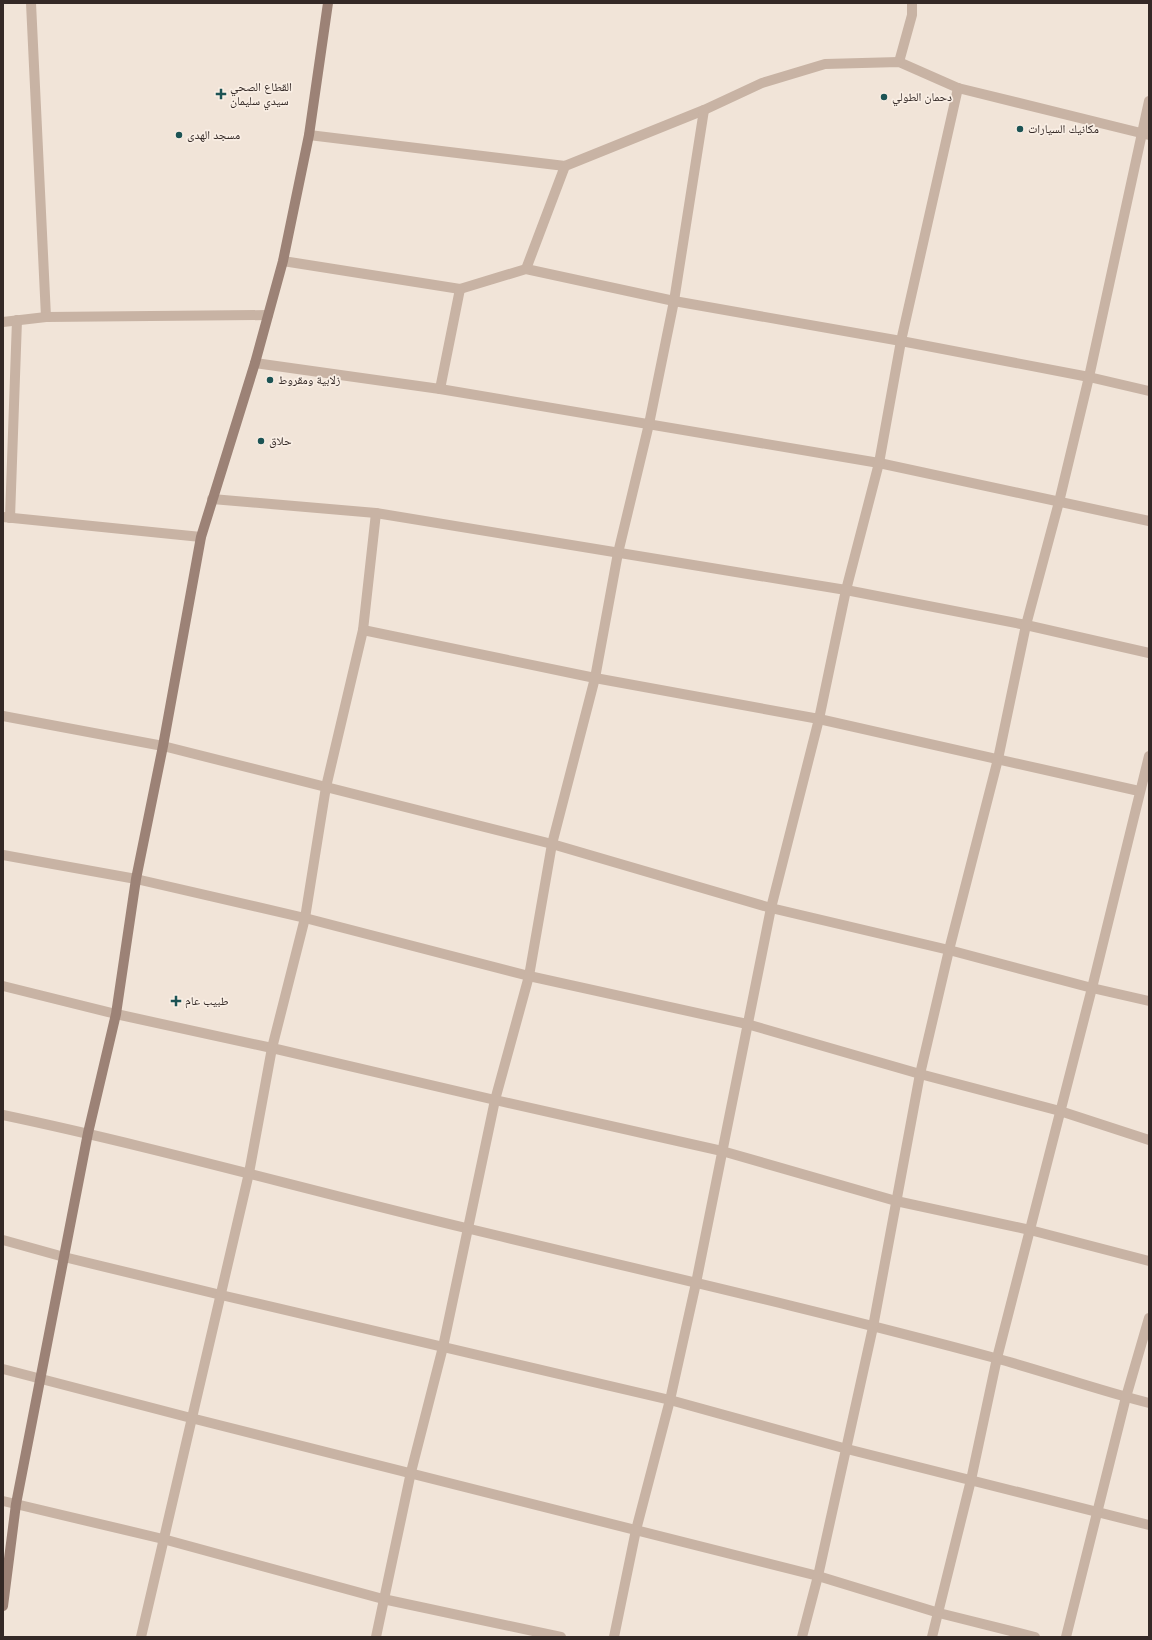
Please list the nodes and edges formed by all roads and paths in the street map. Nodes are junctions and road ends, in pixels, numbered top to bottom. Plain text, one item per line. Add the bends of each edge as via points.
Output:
1 (31, 3) edge
2 (328, 3) edge
3 (912, 3) edge
4 (899, 62) junction
5 (958, 88) junction
6 (1149, 101) edge
7 (704, 110) junction
8 (1146, 134) edge
9 (309, 135) junction
10 (564, 166) junction
11 (283, 261) junction
12 (526, 269) junction
13 (460, 289) junction
14 (674, 301) junction
15 (268, 315) junction
16 (46, 316) junction
17 (17, 320) junction
18 (3, 322) edge
19 (901, 342) junction
20 (255, 363) junction
21 (1089, 377) junction
22 (440, 389) junction
23 (1149, 391) edge
24 (650, 424) junction
25 (879, 463) junction
26 (212, 499) junction
27 (1059, 502) junction
28 (376, 513) junction
29 (7, 517) edge
30 (1149, 521) edge
31 (201, 537) junction
32 (618, 553) junction
33 (846, 590) junction
34 (1026, 625) junction
35 (363, 630) junction
36 (1149, 653) edge
37 (595, 678) junction
38 (3, 716) edge
39 (819, 719) junction
40 (163, 746) junction
41 (1149, 756) edge
42 (998, 758) junction
43 (326, 787) junction
44 (1139, 791) junction
45 (552, 844) junction
46 (3, 855) edge
47 (136, 879) junction
48 (771, 908) junction
49 (305, 918) junction
50 (949, 950) junction
51 (529, 976) junction
52 (3, 986) edge
53 (1092, 988) junction
54 (1149, 1001) edge
55 (116, 1014) junction
56 (747, 1024) junction
57 (272, 1048) junction
58 (920, 1074) junction
59 (495, 1100) junction
60 (1060, 1111) junction
61 (3, 1115) edge
62 (88, 1133) junction
63 (1149, 1140) edge
64 (722, 1151) junction
65 (249, 1173) junction
66 (896, 1201) junction
67 (467, 1229) junction
68 (1030, 1230) junction
69 (3, 1240) edge
70 (64, 1257) junction
71 (1149, 1260) edge
72 (696, 1283) junction
73 (221, 1295) junction
74 (1149, 1318) edge
75 (873, 1327) junction
76 (443, 1347) junction
77 (997, 1358) junction
78 (3, 1369) edge
79 (41, 1378) junction
80 (1126, 1397) junction
81 (670, 1400) junction
82 (1149, 1403) edge
83 (191, 1418) junction
84 (847, 1449) junction
85 (411, 1472) junction
86 (971, 1480) junction
87 (3, 1501) edge
88 (16, 1504) junction
89 (1097, 1511) junction
90 (1149, 1525) edge
91 (636, 1530) junction
92 (163, 1540) junction
93 (818, 1576) junction
94 (383, 1599) junction
95 (3, 1606) edge
96 (938, 1613) junction
97 (141, 1637) edge
98 (376, 1637) edge
99 (561, 1637) edge
100 (614, 1637) edge
101 (802, 1637) edge
102 (932, 1637) edge
103 (1035, 1637) edge
104 (1066, 1637) edge

1 - 16 street
2 - 9 street
3 - 4 street via 912,15
4 - 5 street
4 - 7 street via 825,64 762,83
5 - 8 street
5 - 19 street
6 - 8 street
7 - 10 street
7 - 14 street
8 - 21 street
9 - 10 street
9 - 11 street
10 - 12 street
11 - 13 street
11 - 15 street
12 - 13 street
12 - 14 street
13 - 22 street
14 - 19 street
14 - 24 street
15 - 16 street
15 - 20 street
16 - 17 street
17 - 18 street
17 - 29 street
19 - 21 street
19 - 25 street
20 - 22 street
20 - 26 street
21 - 23 street
21 - 27 street
22 - 24 street
24 - 25 street
24 - 32 street
25 - 27 street
25 - 33 street
26 - 28 street
26 - 31 street
27 - 30 street
27 - 34 street
28 - 32 street
28 - 35 street
29 - 31 street
31 - 40 street
32 - 33 street
32 - 37 street
33 - 34 street
33 - 39 street
34 - 36 street
34 - 42 street
35 - 37 street
35 - 43 street
37 - 39 street
37 - 45 street
38 - 40 street
39 - 42 street
39 - 48 street
40 - 43 street
40 - 47 street
41 - 44 street
42 - 44 street
42 - 50 street
43 - 45 street
43 - 49 street
44 - 53 street
45 - 48 street
45 - 51 street
46 - 47 street
47 - 49 street
47 - 55 street
48 - 50 street
48 - 56 street
49 - 51 street
49 - 57 street
50 - 53 street
50 - 58 street
51 - 56 street
51 - 59 street
52 - 55 street
53 - 54 street
53 - 60 street
55 - 57 street
55 - 62 street
56 - 58 street
56 - 64 street
57 - 59 street
57 - 65 street
58 - 60 street
58 - 66 street
59 - 64 street
59 - 67 street
60 - 63 street
60 - 68 street
61 - 62 street
62 - 65 street
62 - 70 street
64 - 66 street
64 - 72 street
65 - 67 street
65 - 73 street
66 - 68 street
66 - 75 street
67 - 72 street
67 - 76 street
68 - 71 street
68 - 77 street
69 - 70 street
70 - 73 street
70 - 79 street
72 - 75 street
72 - 81 street
73 - 76 street
73 - 83 street
74 - 80 street
75 - 77 street
75 - 84 street
76 - 81 street
76 - 85 street
77 - 80 street
77 - 86 street
78 - 79 street
79 - 83 street
79 - 88 street
80 - 82 street
80 - 89 street
81 - 84 street
81 - 91 street
83 - 85 street
83 - 92 street
84 - 86 street
84 - 93 street
85 - 91 street
85 - 94 street
86 - 89 street
86 - 96 street
87 - 88 street
88 - 92 street
88 - 95 street
89 - 90 street
89 - 104 street
91 - 93 street
91 - 100 street
92 - 94 street
92 - 97 street
93 - 96 street
93 - 101 street
94 - 98 street
94 - 99 street
96 - 102 street
96 - 103 street

